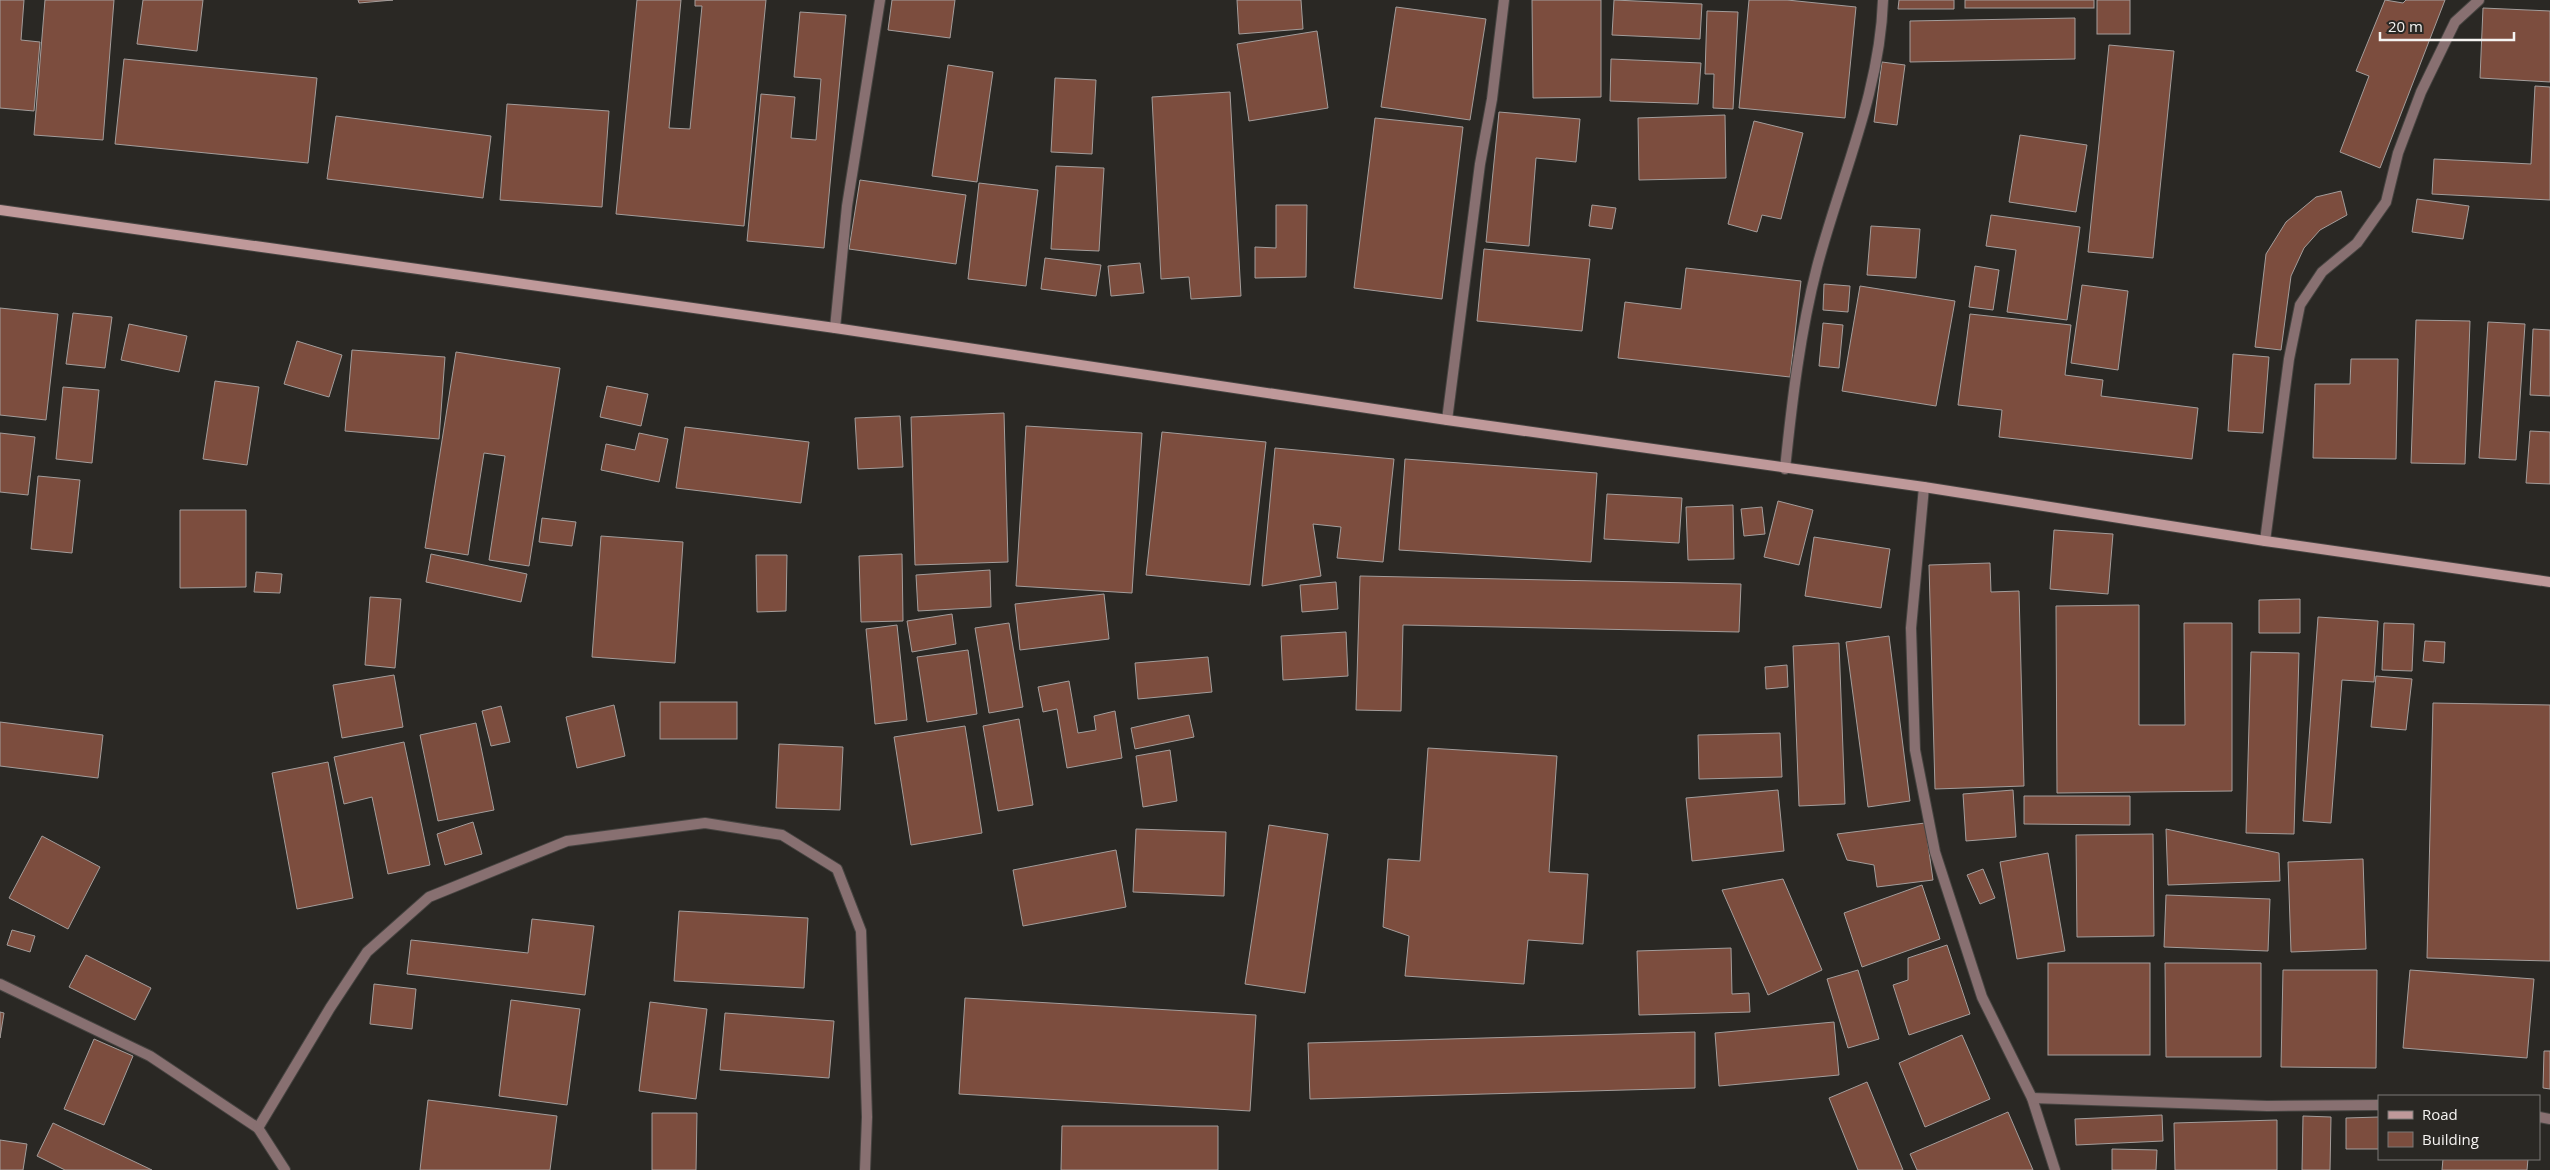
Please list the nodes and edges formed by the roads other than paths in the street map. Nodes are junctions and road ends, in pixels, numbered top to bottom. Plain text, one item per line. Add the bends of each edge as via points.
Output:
1 (880, 0) edge
2 (1504, 0) edge
3 (1883, 0) edge
4 (2479, 0) edge
5 (0, 210) edge
6 (835, 328) junction
7 (1447, 420) junction
8 (1785, 469) junction
9 (1924, 487) junction
10 (2265, 541) junction
11 (2550, 582) edge
12 (0, 984) edge
13 (2032, 1098) junction
14 (2378, 1105) edge
15 (258, 1128) junction
16 (284, 1170) edge
17 (865, 1170) edge
18 (2054, 1170) edge

1 - 6 street via 847,206
2 - 7 street
3 - 8 street via 1882,34 1857,139 1817,268 1795,380
4 - 10 street via 2455,22 2422,92 2398,153 2386,202 2357,243 2322,272 2300,304 2289,359
5 - 6 main road
6 - 7 main road
7 - 8 main road
8 - 9 main road
9 - 10 main road
9 - 13 street via 1911,628 1915,750 1935,852 1982,997
10 - 11 main road
12 - 15 street via 150,1056
13 - 14 street via 2267,1106
13 - 18 street
15 - 16 street
15 - 17 street via 367,952 429,897 567,841 705,824 782,835 837,870 861,931 867,1117

